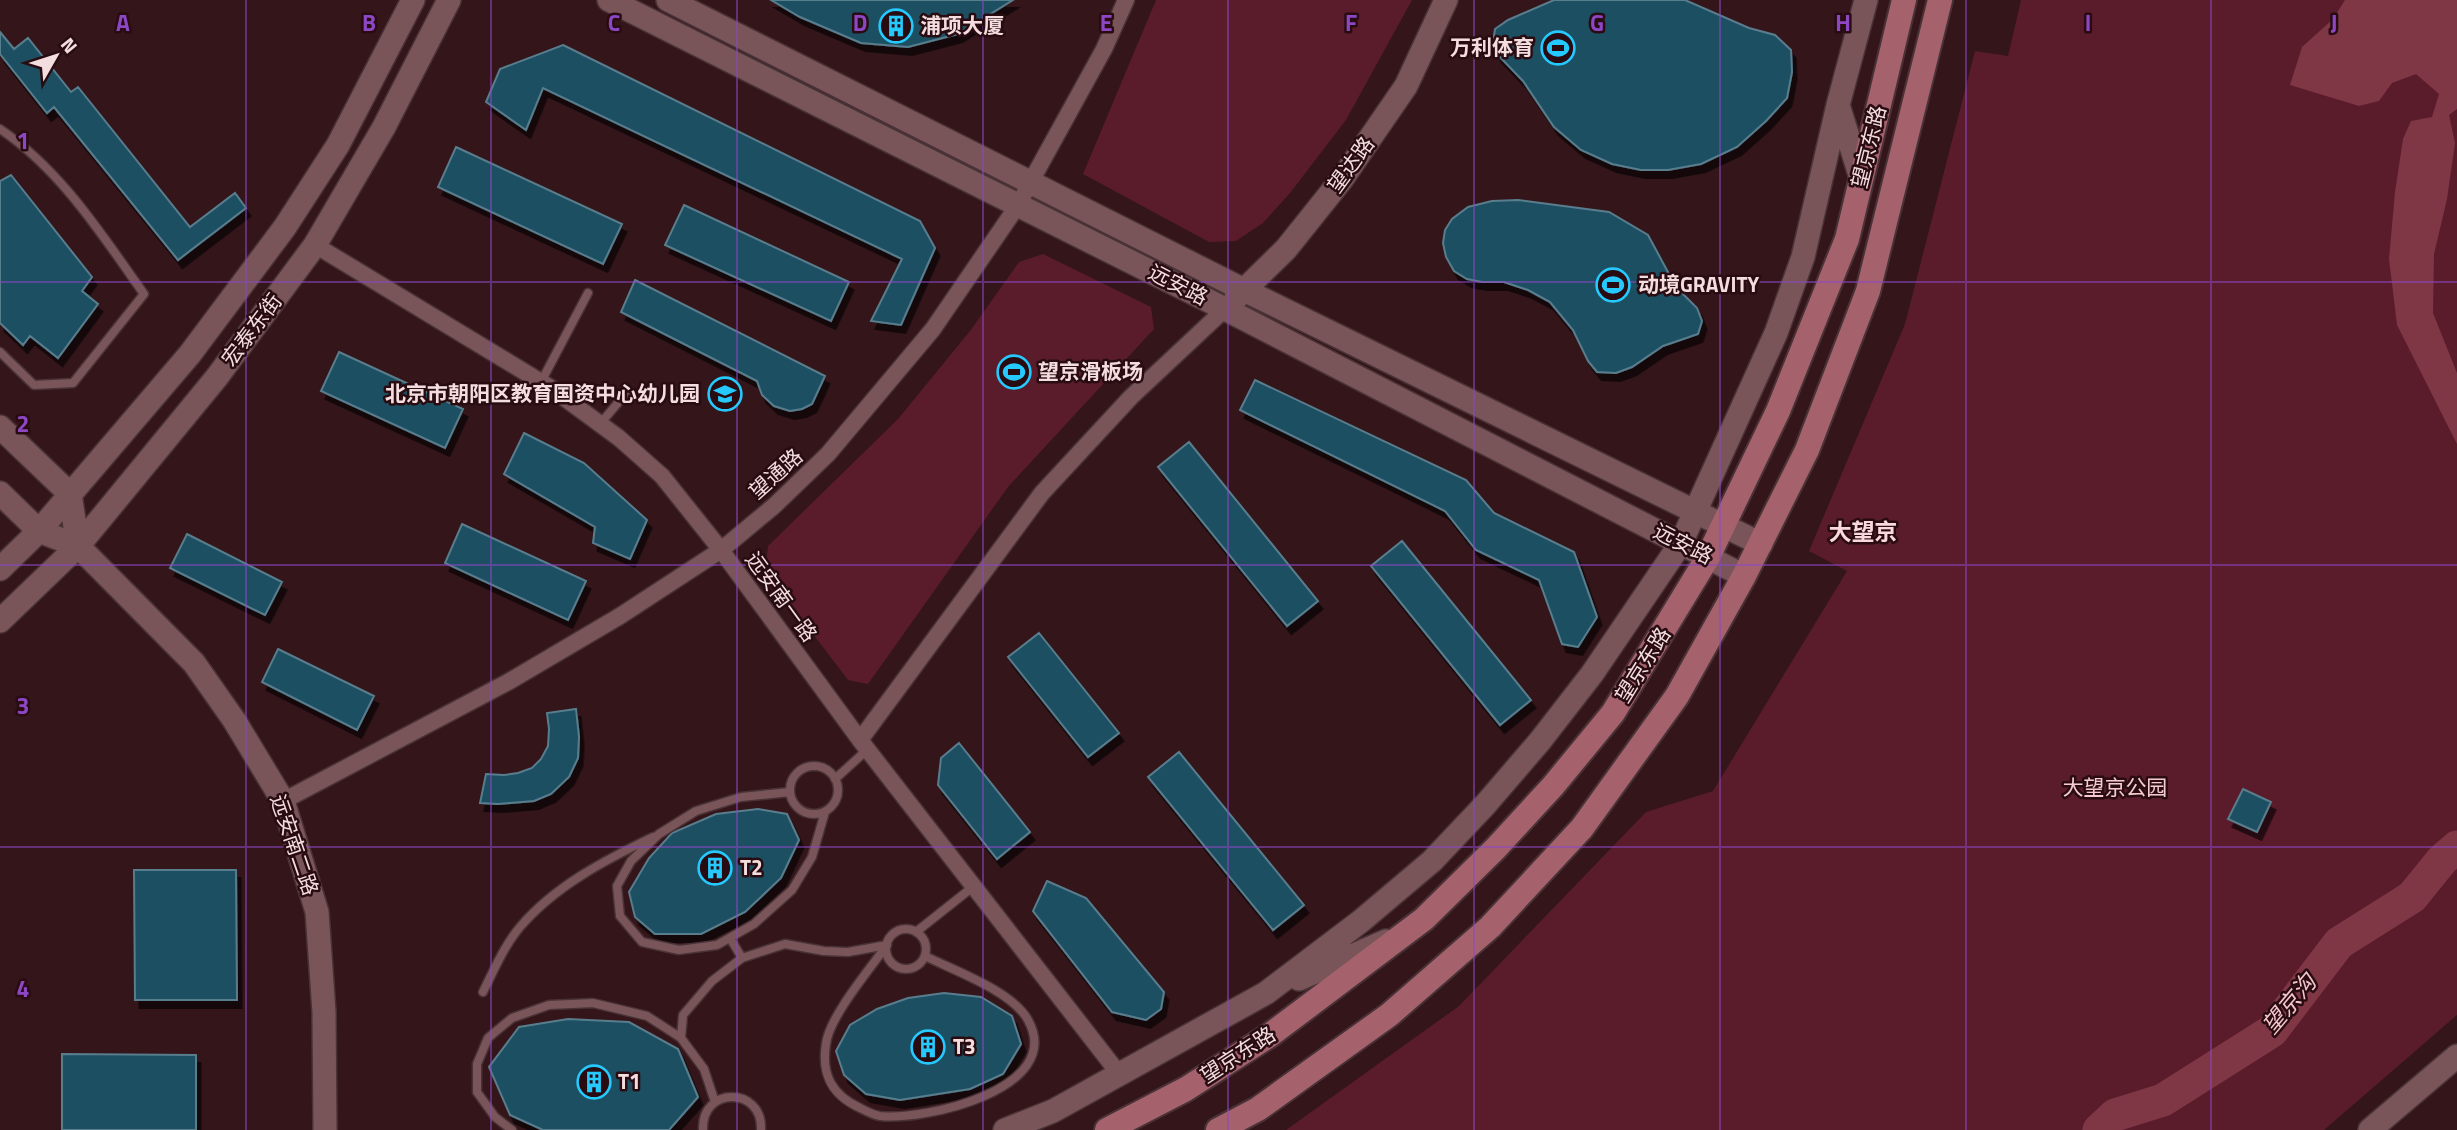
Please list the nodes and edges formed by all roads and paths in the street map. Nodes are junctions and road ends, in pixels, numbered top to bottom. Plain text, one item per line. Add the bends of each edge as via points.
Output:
1 (414, 0) edge
2 (449, 0) edge
3 (609, 0) edge
4 (668, 0) edge
5 (1126, 0) edge
6 (1446, 0) edge
7 (1866, 0) edge
8 (1904, 0) edge
9 (1940, 0) edge
10 (1839, 105) junction
11 (0, 129) edge
12 (1861, 178) junction
13 (1030, 182) junction
14 (1018, 205) junction
15 (314, 245) junction
16 (1244, 290) junction
17 (588, 293) dead end
18 (1225, 309) junction
19 (0, 352) edge
20 (541, 382) junction
21 (628, 391) dead end
22 (600, 424) junction
23 (0, 427) edge
24 (0, 493) edge
25 (70, 494) junction
26 (1696, 513) junction
27 (1722, 526) junction
28 (39, 531) junction
29 (1681, 543) junction
30 (1761, 544) junction
31 (78, 546) junction
32 (721, 550) junction
33 (1708, 556) junction
34 (0, 569) edge
35 (1744, 576) junction
36 (0, 621) edge
37 (864, 745) junction
38 (835, 779) junction
39 (790, 792) junction
40 (283, 801) junction
41 (824, 812) junction
42 (659, 834) junction
43 (974, 886) junction
44 (916, 932) junction
45 (1405, 933) junction
46 (730, 938) junction
47 (887, 945) junction
48 (925, 956) junction
49 (742, 958) junction
50 (483, 992) dead end
51 (1266, 993) junction
52 (681, 1038) junction
53 (2457, 1056) edge
54 (1120, 1075) junction
55 (715, 1102) junction
56 (326, 1130) edge
57 (512, 1130) edge
58 (703, 1130) edge
59 (761, 1130) edge
60 (1005, 1130) edge
61 (1107, 1130) edge
62 (1218, 1130) edge
63 (2370, 1130) edge

1 - 25 street, 宏泰东街 via 338,145 285,227 190,354
2 - 15 street, 宏泰东街 via 384,127
3 - 14 street, 远安路
4 - 13 street, 远安路
5 - 13 street, 望通路
6 - 16 street, 望达路 via 1406,86 1342,179 1286,248
7 - 10 street
8 - 12 main road, 望京东路
9 - 30 main road, 望京东路 via 1868,291 1807,450
10 - 12 street
10 - 26 street via 1803,257 1776,333
11 - 19 lane via 23,144 85,210 144,294 73,383 34,385
12 - 27 main road, 望京东路 via 1837,264 1778,411
13 - 14 street, 望通路
13 - 16 street, 远安路
14 - 18 street, 远安路
14 - 32 street, 望通路 via 933,329 828,454
15 - 20 street, 远安南一路
15 - 31 street, 宏泰东街 via 217,377
16 - 18 street, 望达路
16 - 26 street, 远安路
17 - 20 lane
18 - 29 street, 远安路
18 - 37 street via 1131,397 1042,493
20 - 22 street, 远安南一路
21 - 22 lane
22 - 32 street, 远安南一路 via 662,476
23 - 25 street
24 - 28 street
25 - 28 street, 宏泰东街
25 - 31 street
26 - 27 street, 远安路
26 - 29 street
27 - 30 street, 远安路
27 - 33 main road, 望京东路
28 - 31 street
28 - 34 street, 宏泰东街
29 - 33 street, 远安路
29 - 51 street via 1592,674 1485,805 1432,861
30 - 35 main road, 望京东路
31 - 36 street, 宏泰东街
31 - 40 street, 远安南二路 via 194,663
32 - 37 street, 远安南一路
32 - 40 street, 望通路 via 508,682
33 - 35 street, 远安路
33 - 45 main road, 望京东路 via 1613,713 1496,848
35 - 62 main road, 望京东路 via 1677,696 1622,774 1582,828 1490,927 1389,1015 1258,1109
37 - 38 lane
37 - 43 street, 远安南一路
38 - 39 lane via 823,768 807,767 794,776
38 - 41 lane via 835,801
39 - 41 lane via 803,812
39 - 42 lane via 741,797 696,811
40 - 56 street, 远安南二路 via 317,912
41 - 46 lane via 812,857 792,890 754,924
42 - 46 lane via 631,861 617,886 620,916 642,942 679,950 717,945
42 - 50 lane via 601,862 555,895 521,927
43 - 44 lane
43 - 54 street, 远安南一路
44 - 47 lane via 898,931
44 - 48 lane via 925,943
45 - 51 street
45 - 61 main road, 望京东路 via 1270,1035
46 - 49 lane
47 - 48 lane via 891,962 903,969 916,967
47 - 48 lane via 834,1021 826,1044 828,1080 844,1101 877,1116 909,1116 987,1096 1011,1082 1032,1052 1029,1022 1015,1003
47 - 49 lane via 848,952 785,944
49 - 52 lane via 712,981 683,1016
51 - 54 street
52 - 55 lane via 704,1069
52 - 57 lane via 647,1016 593,1003 549,1005 512,1018 488,1038 478,1064 477,1083 477,1093
53 - 63 street
54 - 60 street via 1053,1111
55 - 58 lane via 704,1117
55 - 59 lane via 733,1097 750,1103 760,1118

